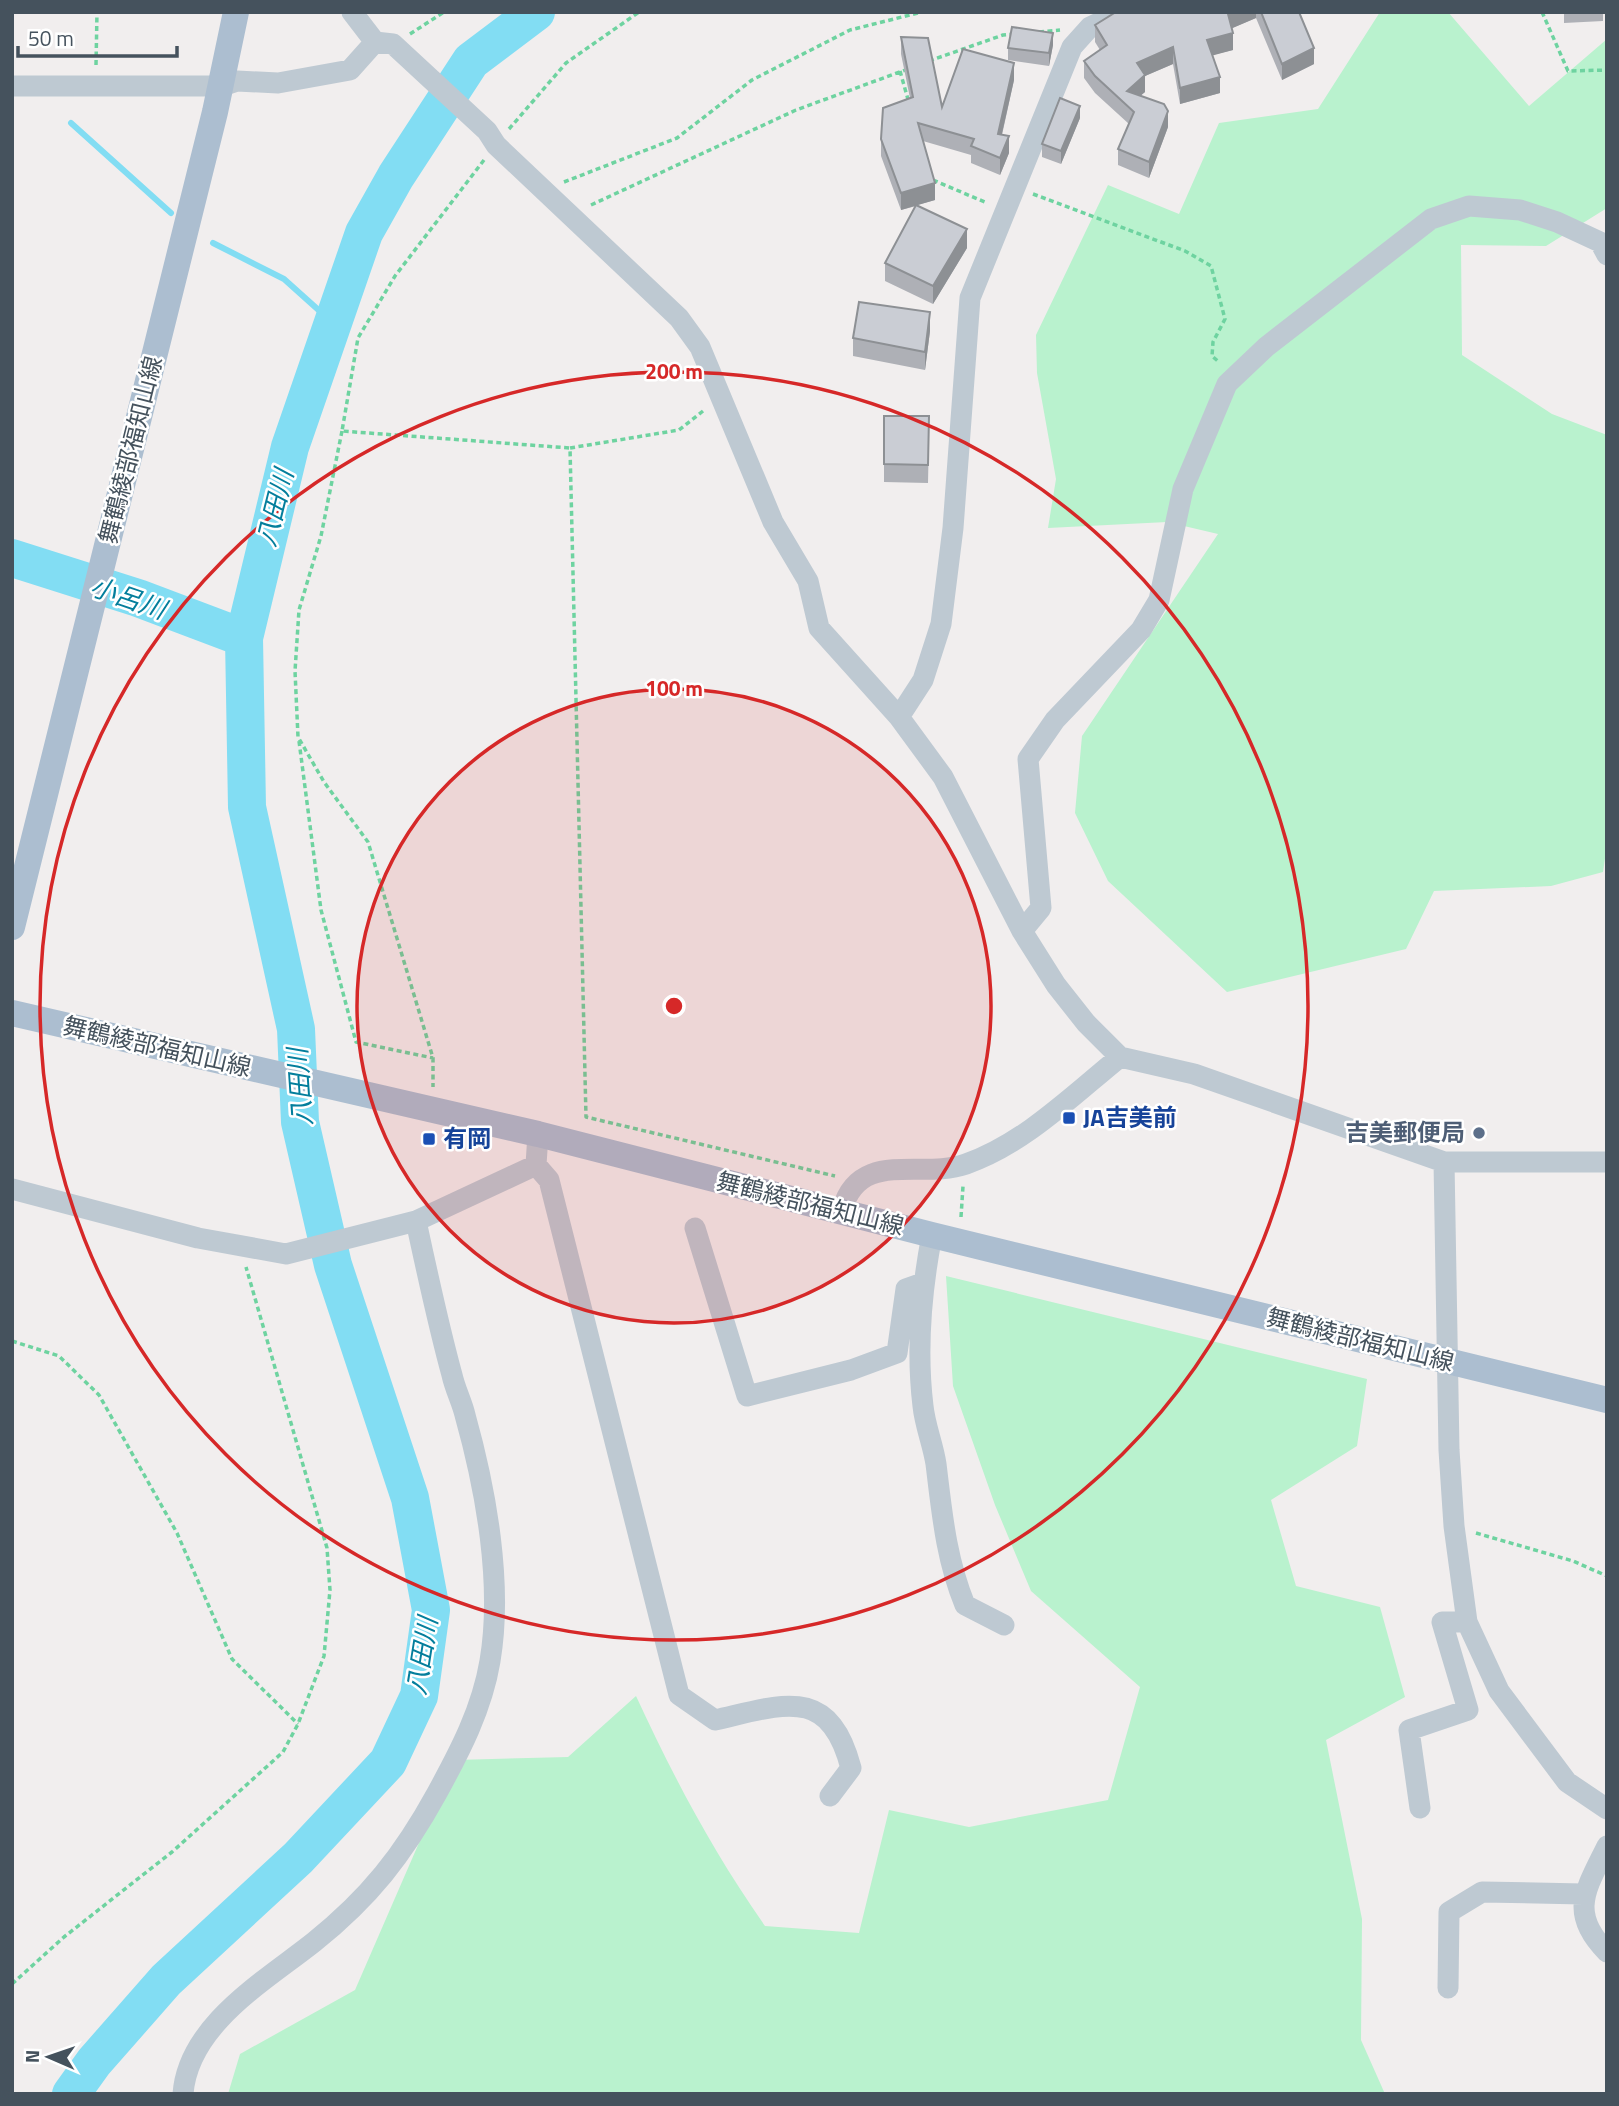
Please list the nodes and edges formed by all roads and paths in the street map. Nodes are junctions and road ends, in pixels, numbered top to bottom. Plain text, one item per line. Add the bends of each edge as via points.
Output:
1 (97, 12) edge
2 (236, 12) edge
3 (352, 12) edge
4 (444, 12) edge
5 (639, 12) edge
6 (922, 12) edge
7 (1122, 12) edge
8 (1542, 12) edge
9 (1072, 29) dead end
10 (1030, 33) edge
11 (1017, 34) edge
12 (384, 43) junction
13 (926, 62) edge
14 (913, 67) edge
15 (1607, 70) edge
16 (901, 71) junction
17 (95, 85) junction
18 (12, 86) edge
19 (222, 86) junction
20 (911, 107) edge
21 (491, 138) junction
22 (931, 179) edge
23 (1014, 188) junction
24 (542, 191) junction
25 (992, 205) dead end
26 (567, 215) junction
27 (1607, 255) edge
28 (1237, 375) junction
29 (721, 397) junction
30 (342, 431) junction
31 (570, 448) junction
32 (899, 717) junction
33 (298, 737) junction
34 (12, 927) edge
35 (1022, 932) junction
36 (12, 1013) edge
37 (1120, 1057) junction
38 (433, 1058) junction
39 (433, 1110) junction
40 (538, 1134) junction
41 (1444, 1162) junction
42 (1607, 1162) edge
43 (536, 1165) junction
44 (965, 1165) junction
45 (857, 1181) junction
46 (12, 1189) edge
47 (842, 1210) junction
48 (415, 1221) junction
49 (961, 1223) dead end
50 (695, 1228) dead end
51 (932, 1235) junction
52 (239, 1247) junction
53 (923, 1283) junction
54 (12, 1341) edge
55 (1447, 1361) junction
56 (1607, 1400) edge
57 (1454, 1527) junction
58 (1607, 1576) edge
59 (1467, 1622) junction
60 (1004, 1625) dead end
61 (298, 1724) junction
62 (830, 1796) dead end
63 (1420, 1808) dead end
64 (1607, 1809) edge
65 (1607, 1846) edge
66 (1583, 1894) junction
67 (1607, 1952) edge
68 (12, 1984) edge
69 (1448, 1988) dead end
70 (183, 2094) edge

1 - 17 path
2 - 19 main road, 舞鶴綾部福知山線
3 - 12 street
4 - 12 path
5 - 21 path via 566,63
6 - 24 path via 850,30 752,80 677,138
7 - 23 street via 1090,27 1072,47
8 - 15 path via 1568,71
9 - 10 path
11 - 13 path
12 - 19 street via 350,70 278,83 237,81
12 - 21 street via 416,63
14 - 16 path
16 - 20 path
16 - 26 path via 796,110
17 - 18 street
17 - 19 street
19 - 34 main road, 舞鶴綾部福知山線
21 - 24 street
21 - 30 path via 395,276 358,338
22 - 25 path
23 - 28 path via 1185,251 1211,266 1225,319 1213,342 1212,356
23 - 32 street via 966,318 953,528 941,624 923,680
24 - 26 street
26 - 29 street via 679,318 700,347
27 - 28 street via 1600,242 1557,222 1520,210 1469,206 1431,219 1266,347
28 - 35 street via 1227,384 1183,489 1160,600 1141,630 1055,720 1028,759 1041,908
29 - 31 path via 679,429
29 - 32 street via 773,522 808,581 819,628
30 - 31 path
30 - 33 path via 321,536 299,610 295,671
31 - 45 path via 586,1117
32 - 35 street via 943,777
33 - 38 path via 368,842
33 - 38 path via 321,911 356,1042
35 - 37 street via 1056,985
36 - 39 main road, 舞鶴綾部福知山線
37 - 41 street via 1194,1074
37 - 44 street via 1024,1134
38 - 39 path
39 - 40 main road, 舞鶴綾部福知山線
40 - 43 street
40 - 47 main road, 舞鶴綾部福知山線
41 - 42 street
41 - 55 street
43 - 48 street
43 - 62 street via 549,1180 679,1695 715,1720 769,1708 809,1707 829,1718 846,1746 851,1768
44 - 45 street via 874,1171
44 - 49 path
45 - 47 street
46 - 52 street
47 - 51 main road, 舞鶴綾部福知山線
48 - 52 street via 286,1254
48 - 70 street via 476,1460 490,1538 494,1618 485,1682 474,1721 414,1834 365,1900 222,2018 199,2046 184,2078
50 - 53 street via 747,1396 897,1353 906,1289
51 - 53 street
51 - 55 main road, 舞鶴綾部福知山線
52 - 61 path via 327,1548 330,1590 324,1656
53 - 60 street via 919,1346 923,1408 949,1558 965,1605
54 - 61 path via 59,1356 99,1395 177,1533 232,1659
55 - 56 main road, 舞鶴綾部福知山線
55 - 57 street
57 - 58 path
57 - 59 street
59 - 63 street via 1442,1622 1468,1710 1409,1730
59 - 64 street via 1499,1691 1567,1782
61 - 68 path via 283,1752 172,1852
65 - 66 street
66 - 67 street via 1583,1922
66 - 69 street via 1482,1892 1449,1912

